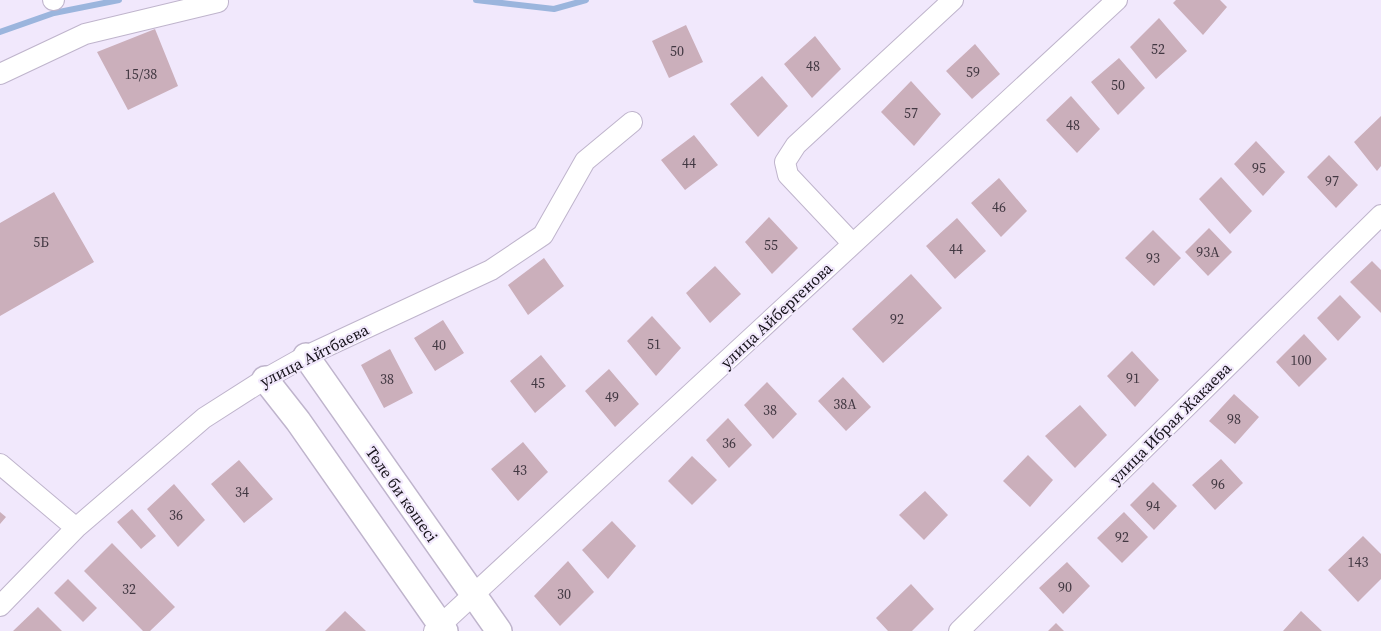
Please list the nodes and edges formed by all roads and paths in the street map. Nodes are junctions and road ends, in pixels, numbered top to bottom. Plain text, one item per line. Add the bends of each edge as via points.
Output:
1 (953, 0) edge
2 (1117, 0) edge
3 (218, 2) dead end
4 (0, 74) edge
5 (632, 122) dead end
6 (1381, 215) edge
7 (853, 244) junction
8 (306, 356) junction
9 (265, 378) junction
10 (0, 464) edge
11 (76, 528) junction
12 (473, 595) junction
13 (2, 601) edge
14 (440, 629) edge
15 (498, 631) edge
16 (959, 631) edge

1 - 7 street via 796,145 785,162 788,175
2 - 7 street, улица Айбергенова
3 - 4 street via 85,34
5 - 8 street, улица Айтбаева via 585,161 542,235 491,270
6 - 16 street, улица Ибрая Жакаева
7 - 12 street, улица Айбергенова
8 - 9 street, улица Айтбаева
8 - 12 main road, Төле би көшесі
9 - 11 street, улица Айтбаева via 204,418
9 - 14 main road
10 - 11 street
11 - 13 street, улица Айтбаева
12 - 14 street, улица Айбергенова
12 - 15 main road, Төле би көшесі

